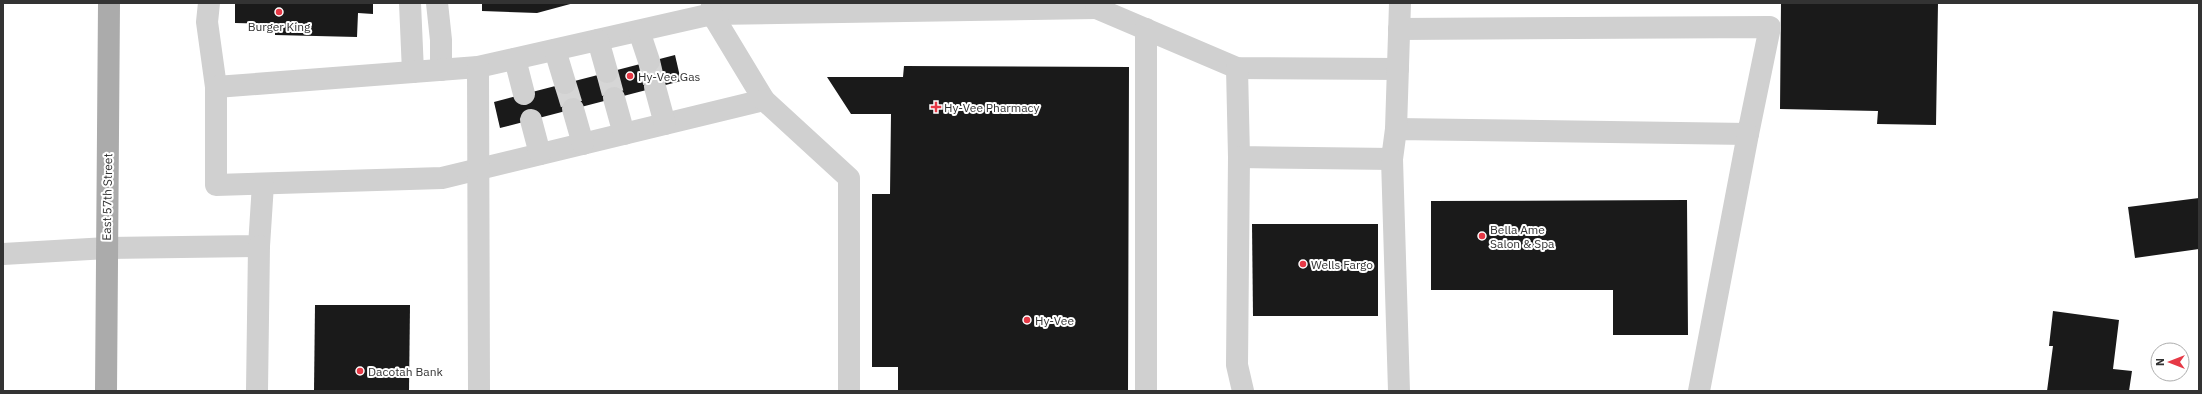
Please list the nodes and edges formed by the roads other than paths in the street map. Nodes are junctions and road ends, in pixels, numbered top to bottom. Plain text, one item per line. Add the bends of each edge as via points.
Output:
1 (109, 3) edge
2 (209, 3) edge
3 (410, 3) edge
4 (437, 3) edge
5 (1400, 3) edge
6 (1095, 6) edge
7 (712, 9) edge
8 (1146, 29) junction
9 (1399, 29) junction
10 (639, 31) junction
11 (598, 40) junction
12 (555, 50) junction
13 (515, 60) junction
14 (649, 61) tunnel mouth
15 (478, 67) junction
16 (1237, 68) junction
17 (1398, 69) junction
18 (441, 70) junction
19 (413, 72) junction
20 (607, 72) tunnel mouth
21 (565, 83) tunnel mouth
22 (216, 87) junction
23 (655, 87) tunnel mouth
24 (524, 94) dead end
25 (614, 98) tunnel mouth
26 (764, 100) junction
27 (573, 109) tunnel mouth
28 (531, 120) dead end
29 (665, 124) junction
30 (1396, 130) junction
31 (624, 134) junction
32 (1748, 134) junction
33 (583, 144) junction
34 (540, 154) junction
35 (1239, 157) junction
36 (1392, 159) junction
37 (479, 169) junction
38 (262, 184) junction
39 (259, 246) junction
40 (107, 248) junction
41 (3, 254) edge
42 (106, 391) edge
43 (257, 391) edge
44 (479, 391) edge
45 (849, 391) edge
46 (1146, 391) edge
47 (1243, 391) edge
48 (1399, 391) edge
49 (1699, 391) edge

1 - 40 main road, East 57th Street
2 - 22 lane via 207,22
3 - 19 lane
4 - 18 lane
5 - 9 lane
6 - 7 lane
6 - 8 lane
7 - 10 lane
7 - 26 lane
8 - 16 lane
8 - 46 lane
9 - 17 lane
9 - 32 lane via 1770,27
10 - 11 lane
10 - 14 lane
11 - 12 lane
11 - 20 lane
12 - 13 lane
12 - 21 lane
13 - 15 lane
13 - 24 lane
15 - 18 lane
15 - 37 lane
16 - 17 lane
16 - 35 lane
17 - 30 lane
18 - 19 lane
19 - 22 lane
22 - 38 lane via 216,185
23 - 29 lane
25 - 31 lane
26 - 29 lane
26 - 45 lane via 849,178
27 - 33 lane
28 - 34 lane
29 - 31 lane
30 - 32 lane
30 - 36 lane
31 - 33 lane
32 - 49 lane
33 - 34 lane
34 - 37 lane
35 - 36 lane
35 - 47 lane via 1237,365
36 - 48 lane
37 - 38 lane via 442,178
37 - 44 lane
38 - 39 lane
39 - 40 lane
39 - 43 lane
40 - 41 lane
40 - 42 main road, East 57th Street

